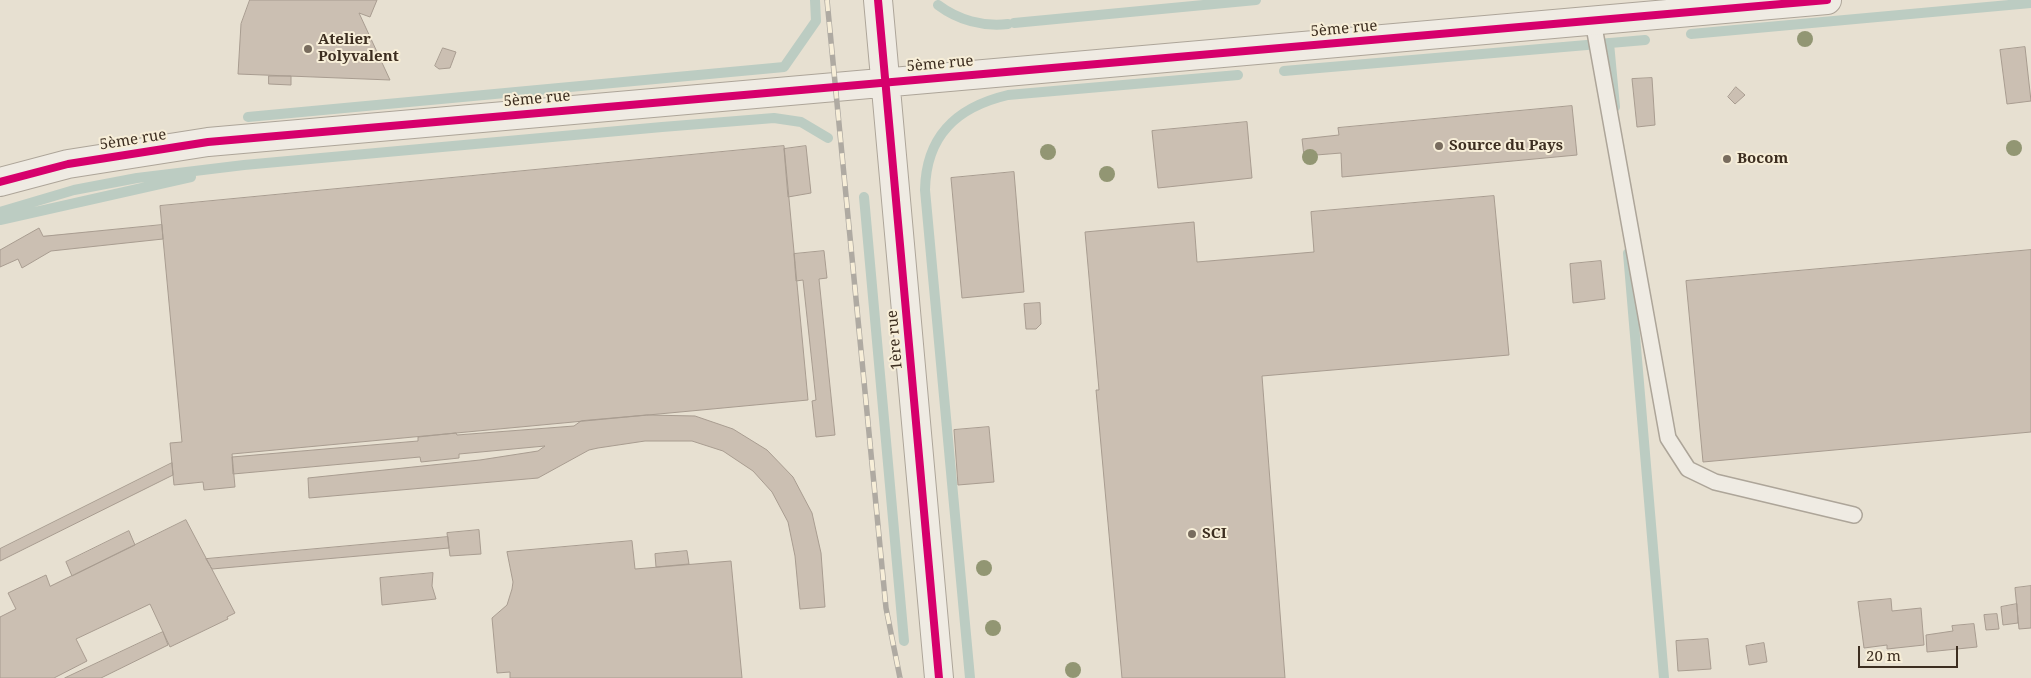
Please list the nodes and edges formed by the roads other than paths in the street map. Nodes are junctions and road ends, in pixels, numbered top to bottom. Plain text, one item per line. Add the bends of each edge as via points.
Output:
1 (878, 0) edge
2 (1827, 0) edge
3 (1593, 21) junction
4 (885, 82) junction
5 (0, 182) edge
6 (1854, 515) dead end
7 (939, 678) edge

1 - 4 street, 1ère rue
2 - 3 street, 5ème rue
3 - 4 street, 5ème rue
3 - 6 lane via 1668,438 1688,469 1715,482
4 - 5 street, 5ème rue via 208,142 68,164
4 - 7 street, 1ère rue

